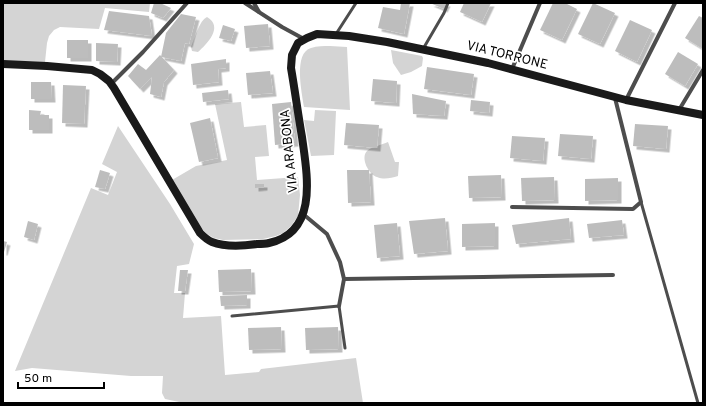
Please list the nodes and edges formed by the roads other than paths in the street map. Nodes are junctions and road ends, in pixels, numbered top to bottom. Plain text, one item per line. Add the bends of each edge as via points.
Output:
1 (187, 3) edge
2 (245, 3) edge
3 (254, 3) edge
4 (356, 3) edge
5 (448, 3) edge
6 (540, 3) edge
7 (675, 3) edge
8 (260, 14) junction
9 (335, 35) junction
10 (304, 39) junction
11 (423, 49) junction
12 (3, 64) edge
13 (512, 69) junction
14 (703, 70) edge
15 (111, 84) junction
16 (614, 97) junction
17 (626, 100) junction
18 (679, 110) junction
19 (703, 115) edge
20 (641, 202) junction
21 (512, 208) dead end
22 (303, 214) junction
23 (613, 275) dead end
24 (344, 279) junction
25 (339, 306) junction
26 (232, 316) dead end
27 (345, 348) dead end
28 (698, 403) edge

1 - 15 street
2 - 8 street
3 - 8 street
4 - 9 lane
5 - 11 lane
6 - 13 street
7 - 17 street
8 - 10 street
9 - 10 main road, VIA TORRONE via 317,34
9 - 11 main road, VIA TORRONE
10 - 22 main road, VIA ARABONA via 298,43 292,55 291,68 307,176 307,198
11 - 13 main road, VIA TORRONE
12 - 15 main road, VIA ARABONA via 92,70
13 - 16 main road, VIA TORRONE
14 - 18 street
15 - 22 main road, VIA ARABONA via 200,234 210,242 221,245 270,243 285,237 295,228
16 - 17 main road, VIA TORRONE
16 - 20 street
17 - 18 main road, VIA TORRONE
18 - 19 main road, VIA TORRONE
20 - 21 street via 634,209
20 - 28 lane
22 - 24 street via 327,234 340,262
23 - 24 street
24 - 25 street
25 - 26 lane
25 - 27 lane

